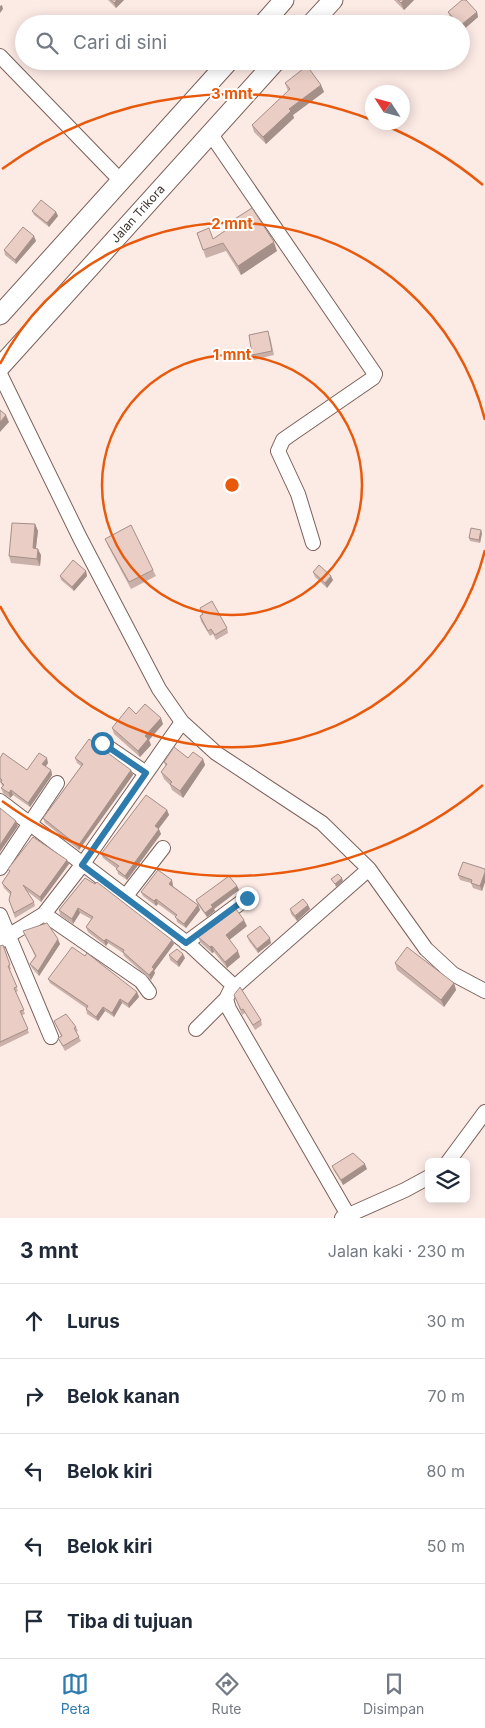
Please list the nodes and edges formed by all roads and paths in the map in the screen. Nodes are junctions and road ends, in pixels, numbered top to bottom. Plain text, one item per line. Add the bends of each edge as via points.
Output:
1 (284, 0) edge
2 (333, 0) edge
3 (271, 15) edge
4 (319, 15) edge
5 (0, 56) edge
6 (221, 70) edge
7 (268, 70) edge
8 (210, 133) junction
9 (120, 180) junction
10 (0, 315) edge
11 (0, 367) edge
12 (0, 374) edge
13 (313, 542) dead end
14 (182, 722) junction
15 (102, 743) dead end
16 (146, 773) junction
17 (57, 783) dead end
18 (0, 801) edge
19 (28, 823) junction
20 (163, 848) dead end
21 (82, 865) junction
22 (0, 868) edge
23 (369, 869) junction
24 (125, 897) junction
25 (247, 898) dead end
26 (44, 914) junction
27 (0, 916) edge
28 (4, 938) edge
29 (186, 943) junction
30 (235, 987) junction
31 (485, 991) edge
32 (149, 992) dead end
33 (226, 999) junction
34 (196, 1029) dead end
35 (51, 1037) dead end
36 (485, 1112) edge
37 (451, 1158) edge
38 (425, 1179) edge
39 (351, 1216) edge

1 - 3 main road
2 - 4 main road
5 - 9 street
6 - 9 main road
7 - 8 main road, Jalan Trikora
8 - 11 main road, Jalan Trikora
8 - 13 street via 375,374 280,445 278,451 298,494
9 - 10 main road
12 - 14 street via 80,538 159,689
14 - 16 street
14 - 23 street via 216,753 322,823
15 - 16 street
16 - 21 street
17 - 19 street
18 - 19 street
19 - 21 street
19 - 22 street
20 - 24 street
21 - 24 street
21 - 26 street
23 - 30 street
23 - 31 street via 426,949 453,974
24 - 29 street
25 - 29 street
26 - 28 street
26 - 32 street via 141,981
27 - 28 street
28 - 35 street
29 - 30 street
30 - 33 street
33 - 34 street
33 - 39 street
36 - 37 street
38 - 39 street

